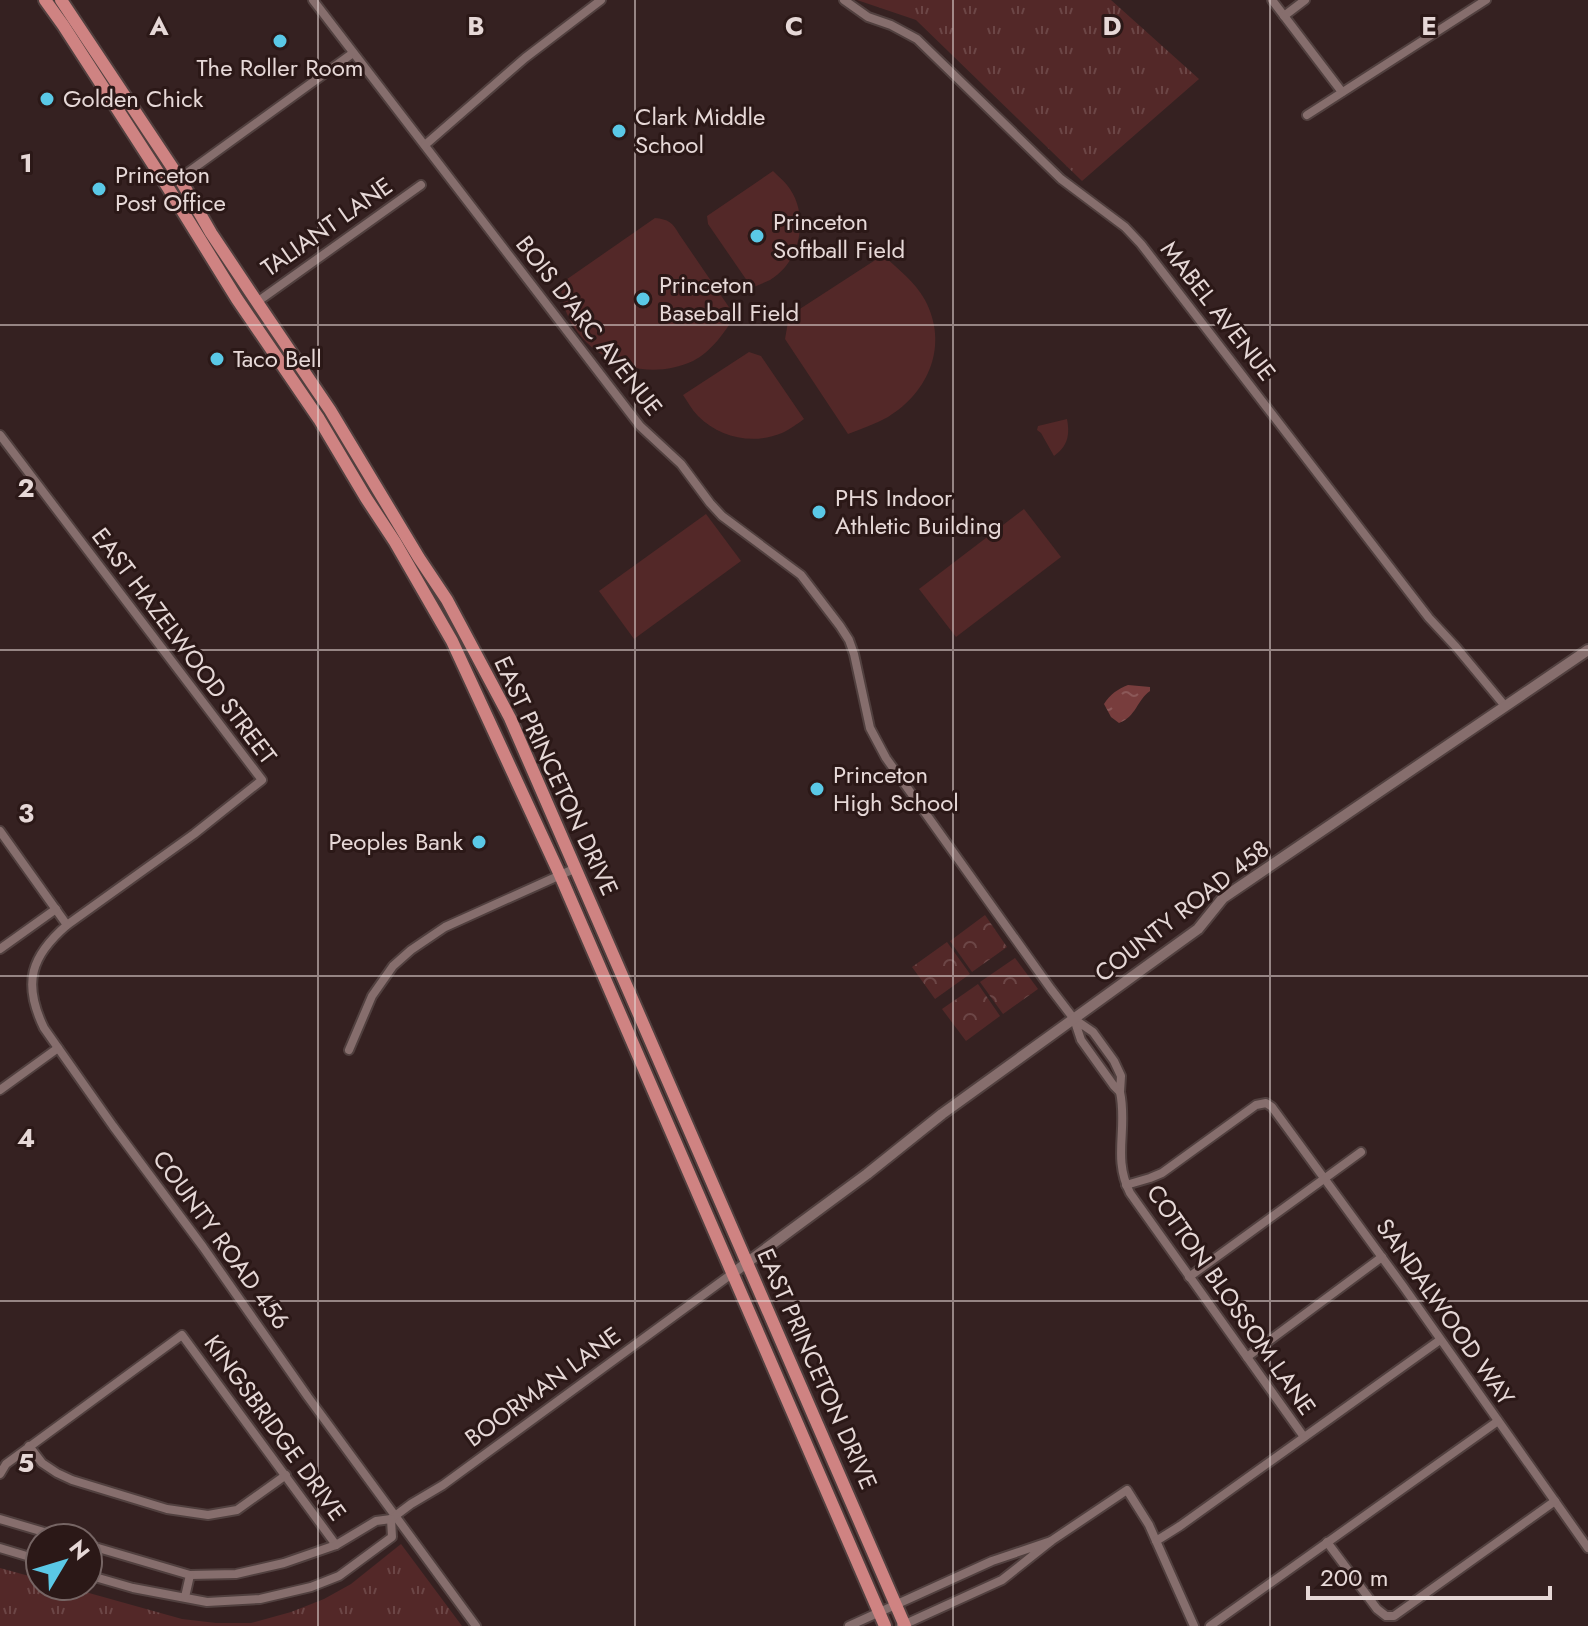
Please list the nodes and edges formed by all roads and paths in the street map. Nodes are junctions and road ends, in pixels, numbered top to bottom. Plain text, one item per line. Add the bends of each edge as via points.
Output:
1 (45, 0) edge
2 (61, 0) edge
3 (313, 0) edge
4 (601, 0) edge
5 (844, 0) edge
6 (1272, 0) edge
7 (1305, 0) edge
8 (1486, 0) edge
9 (1284, 16) junction
10 (353, 53) junction
11 (1342, 92) junction
12 (1307, 115) dead end
13 (425, 145) junction
14 (180, 179) junction
15 (421, 185) dead end
16 (167, 186) junction
17 (257, 302) junction
18 (269, 320) junction
19 (257, 328) junction
20 (0, 435) edge
21 (1588, 650) edge
22 (1505, 706) junction
23 (510, 718) junction
24 (492, 727) junction
25 (0, 831) edge
26 (576, 868) junction
27 (560, 875) junction
28 (123, 885) joint
29 (56, 909) junction
30 (67, 925) junction
31 (0, 949) edge
32 (1074, 1019) junction
33 (58, 1048) junction
34 (349, 1050) dead end
35 (0, 1090) edge
36 (1120, 1092) junction
37 (1361, 1152) dead end
38 (1325, 1179) junction
39 (1126, 1185) junction
40 (1382, 1257) junction
41 (747, 1263) junction
42 (733, 1273) junction
43 (1189, 1277) junction
44 (1440, 1340) junction
45 (1247, 1357) junction
46 (1498, 1421) junction
47 (1304, 1437) junction
48 (29, 1446) junction
49 (0, 1474) edge
50 (286, 1475) junction
51 (1555, 1501) junction
52 (393, 1517) junction
53 (0, 1519) edge
54 (24, 1526) edge
55 (1051, 1541) junction
56 (1156, 1541) junction
57 (1327, 1542) junction
58 (336, 1545) junction
59 (0, 1548) edge
60 (1588, 1548) edge
61 (104, 1550) edge
62 (24, 1555) edge
63 (190, 1575) junction
64 (104, 1580) edge
65 (185, 1597) junction
66 (896, 1604) junction
67 (880, 1611) junction
68 (903, 1625) edge
69 (476, 1626) edge
70 (849, 1626) edge
71 (885, 1626) edge
72 (1194, 1626) edge
73 (1210, 1626) edge

1 - 16 highway, EAST PRINCETON DRIVE
2 - 14 highway, EAST PRINCETON DRIVE
3 - 10 street, BOIS D'ARC AVENUE
4 - 13 street
5 - 22 street, MABEL AVENUE via 917,39 1061,179 1125,227 1429,618
6 - 9 street
7 - 9 street
8 - 11 street
9 - 11 street
10 - 13 street, BOIS D'ARC AVENUE
10 - 14 street
11 - 12 street
13 - 32 street, BOIS D'ARC AVENUE via 640,426 681,464 722,516 801,575 840,626 854,654 870,728 886,758
14 - 16 street
14 - 17 highway, EAST PRINCETON DRIVE
15 - 17 street, TALIANT LANE
16 - 19 highway, EAST PRINCETON DRIVE
17 - 18 highway, EAST PRINCETON DRIVE
18 - 19 highway
18 - 23 highway, EAST PRINCETON DRIVE via 447,600
19 - 24 highway, EAST PRINCETON DRIVE via 438,615
20 - 28 street, EAST HAZELWOOD STREET via 262,780
21 - 22 street, COUNTY ROAD 458
22 - 32 street, COUNTY ROAD 458 via 1223,898 1198,929
23 - 24 highway
23 - 26 highway, EAST PRINCETON DRIVE
24 - 27 highway, EAST PRINCETON DRIVE
25 - 29 street
26 - 27 street
26 - 41 highway, EAST PRINCETON DRIVE
27 - 34 street via 445,927 411,950 372,996
27 - 42 highway, EAST PRINCETON DRIVE
28 - 30 street, COUNTY ROAD 456
29 - 30 street
29 - 31 street
30 - 33 street, COUNTY ROAD 456 via 41,952 32,983 36,1011
32 - 36 street via 1081,1040
32 - 36 street, COTTON BLOSSOM LANE via 1093,1032 1114,1061 1121,1076
32 - 41 street, COUNTY ROAD 458
33 - 35 street
33 - 52 street, COUNTY ROAD 456
36 - 39 street, COTTON BLOSSOM LANE via 1120,1162
37 - 38 street
38 - 39 street, SANDALWOOD WAY via 1266,1103 1162,1173
38 - 40 street, SANDALWOOD WAY
38 - 43 street
39 - 43 street, COTTON BLOSSOM LANE
40 - 44 street, SANDALWOOD WAY
40 - 45 street
41 - 42 street, COUNTY ROAD 458
41 - 66 highway, EAST PRINCETON DRIVE
42 - 52 street, BOORMAN LANE
42 - 67 highway, EAST PRINCETON DRIVE
43 - 45 street, COTTON BLOSSOM LANE
44 - 46 street, SANDALWOOD WAY
44 - 47 street
45 - 47 street, COTTON BLOSSOM LANE
46 - 51 street, SANDALWOOD WAY
46 - 57 street
47 - 56 street
48 - 49 street
48 - 50 street via 42,1463 72,1480 167,1509 208,1515 237,1510
48 - 50 street, KINGSBRIDGE DRIVE via 182,1335
50 - 58 street, KINGSBRIDGE DRIVE
51 - 57 street via 1394,1616 1377,1609
51 - 60 street, SANDALWOOD WAY
52 - 58 street, BOORMAN LANE
52 - 65 street via 392,1537 339,1576 311,1587 260,1599 207,1602
52 - 69 street, COUNTY ROAD 456
53 - 54 street
55 - 56 street via 1127,1490
55 - 66 street
55 - 68 street via 1002,1580
56 - 72 street
57 - 73 street
58 - 63 street, BOORMAN LANE via 236,1574
59 - 62 street
61 - 63 street, BOORMAN LANE
63 - 65 street
64 - 65 street
66 - 67 street
66 - 68 highway, EAST PRINCETON DRIVE
67 - 70 street
67 - 71 highway, EAST PRINCETON DRIVE

